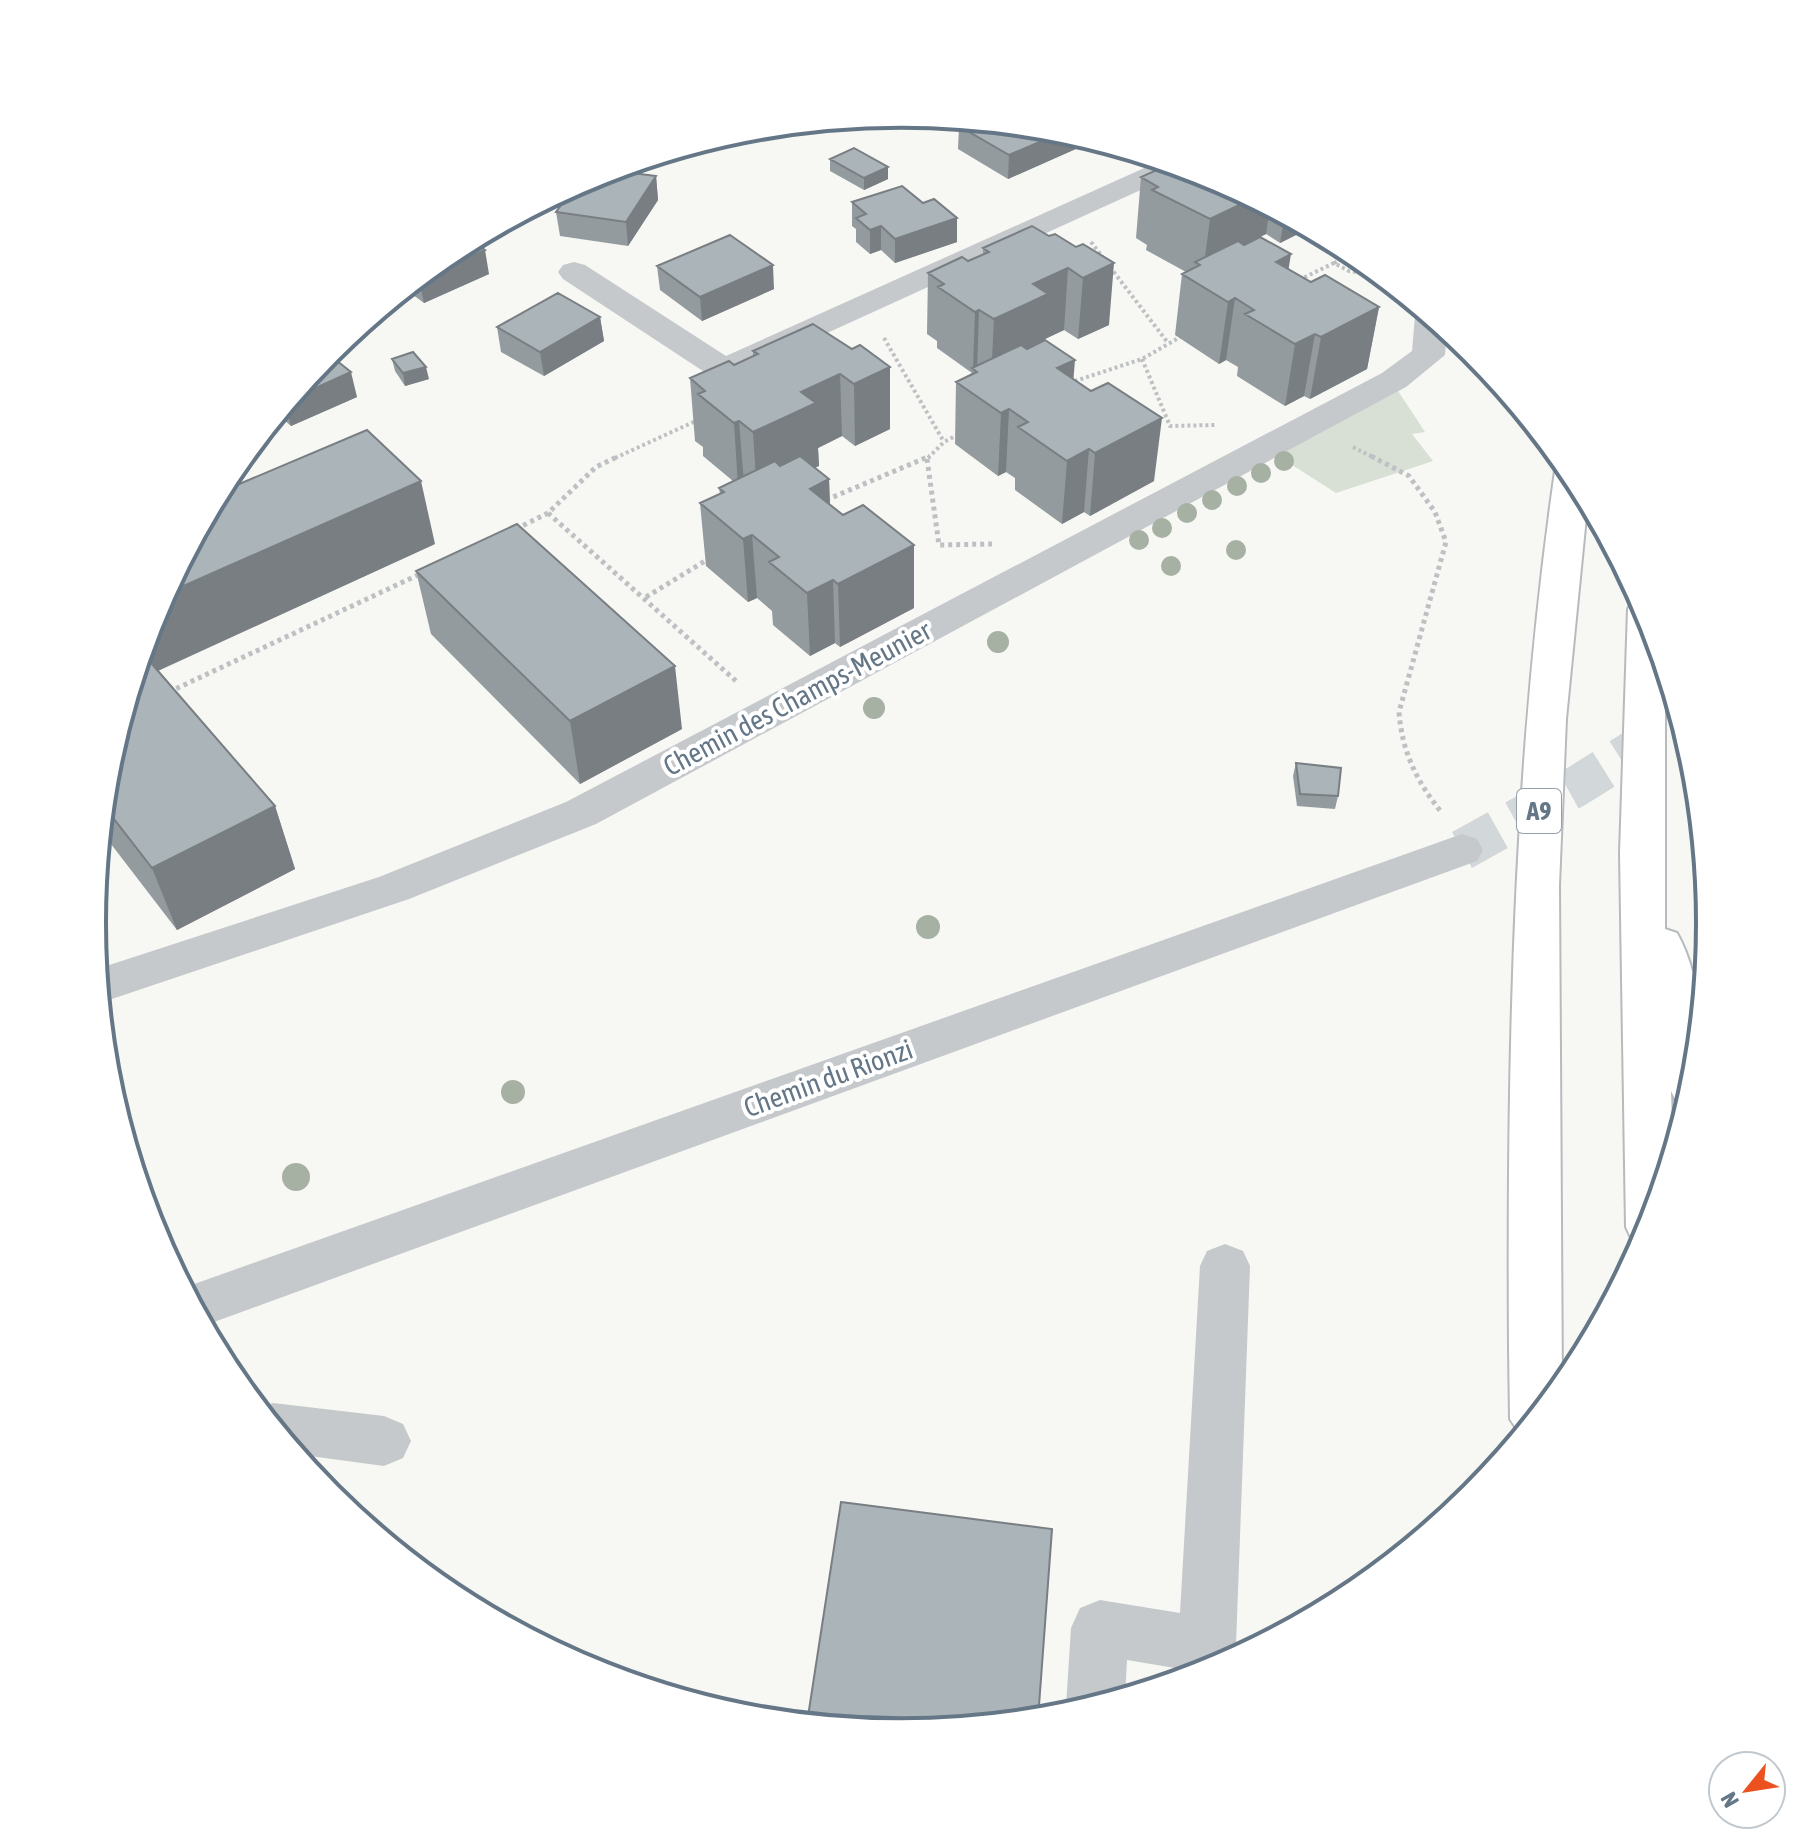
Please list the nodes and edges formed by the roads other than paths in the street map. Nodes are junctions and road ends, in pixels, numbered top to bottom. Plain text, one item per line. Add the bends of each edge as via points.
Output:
1 (1183, 183) edge
2 (574, 272) dead end
3 (1430, 329) edge
4 (1570, 493) edge
5 (1646, 645) edge
6 (1455, 834) tunnel mouth
7 (1641, 853) junction
8 (109, 982) edge
9 (1686, 1055) edge
10 (1650, 1192) edge
11 (1225, 1266) dead end
12 (203, 1303) edge
13 (1537, 1402) edge
14 (288, 1429) edge
15 (384, 1441) dead end
16 (1096, 1694) edge

1 - 2 street via 724,370
3 - 8 street, Chemin des Champs-Meunier via 1428,355 1416,366 581,813 394,888
4 - 13 highway, A9 via 1551,640 1538,835
5 - 7 highway
6 - 12 street, Chemin du Rionzi
7 - 9 highway
7 - 10 highway
11 - 16 street via 1207,1645 1100,1628
14 - 15 street

